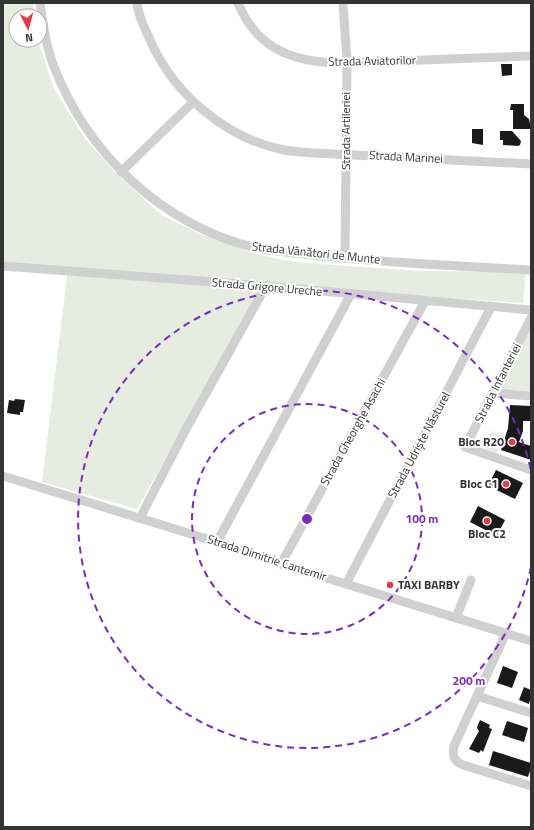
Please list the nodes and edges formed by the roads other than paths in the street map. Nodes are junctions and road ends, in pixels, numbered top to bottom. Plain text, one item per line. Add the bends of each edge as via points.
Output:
1 (40, 3) edge
2 (137, 3) edge
3 (238, 3) edge
4 (343, 3) edge
5 (531, 56) edge
6 (346, 62) junction
7 (193, 102) junction
8 (346, 154) junction
9 (531, 164) edge
10 (121, 172) junction
11 (345, 258) junction
12 (3, 266) edge
13 (531, 270) edge
14 (266, 286) junction
15 (351, 294) junction
16 (425, 301) junction
17 (491, 307) junction
18 (531, 310) edge
19 (531, 318) edge
20 (529, 327) edge
21 (493, 393) junction
22 (531, 396) edge
23 (531, 470) edge
24 (3, 476) edge
25 (140, 518) junction
26 (217, 542) junction
27 (282, 564) junction
28 (471, 580) dead end
29 (346, 584) junction
30 (456, 618) junction
31 (506, 633) junction
32 (531, 641) edge
33 (476, 696) junction
34 (531, 714) edge
35 (531, 786) edge

1 - 10 street, Strada Vânători de Munte via 52,63 65,93 99,148
2 - 7 street, Strada Marinei via 156,54
3 - 6 street, Strada Aviatorilor via 255,32 267,43 285,53 314,61
4 - 6 street, Strada Artileriei
5 - 6 street, Strada Aviatorilor
6 - 8 street, Strada Artileriei
7 - 8 street, Strada Marinei via 234,131 284,150
7 - 10 street
8 - 9 street, Strada Marinei
8 - 11 street, Strada Artileriei
10 - 11 street, Strada Vânători de Munte via 151,198 184,220 219,237 257,249
11 - 13 street, Strada Vânători de Munte
12 - 14 street, Strada Grigore Ureche
14 - 15 street, Strada Grigore Ureche
14 - 25 street via 186,429
15 - 16 street, Strada Grigore Ureche
15 - 26 street
16 - 17 street, Strada Grigore Ureche
16 - 27 street, Strada Gheorghe Asachi
17 - 18 street, Strada Grigore Ureche
17 - 29 street, Strada Udriște Năsturel
19 - 20 street, Strada Infanteriei
20 - 21 street, Strada Infanteriei
21 - 22 street
21 - 23 street, Strada Infanteriei via 465,447
24 - 25 street, Strada Dimitrie Cantemir
25 - 26 street, Strada Dimitrie Cantemir
26 - 27 street, Strada Dimitrie Cantemir
27 - 29 street, Strada Dimitrie Cantemir
28 - 30 street
29 - 30 street, Strada Dimitrie Cantemir
30 - 31 street, Strada Dimitrie Cantemir
31 - 32 street, Strada Dimitrie Cantemir
31 - 33 street
33 - 34 street
33 - 35 street via 454,746 454,758 463,765

